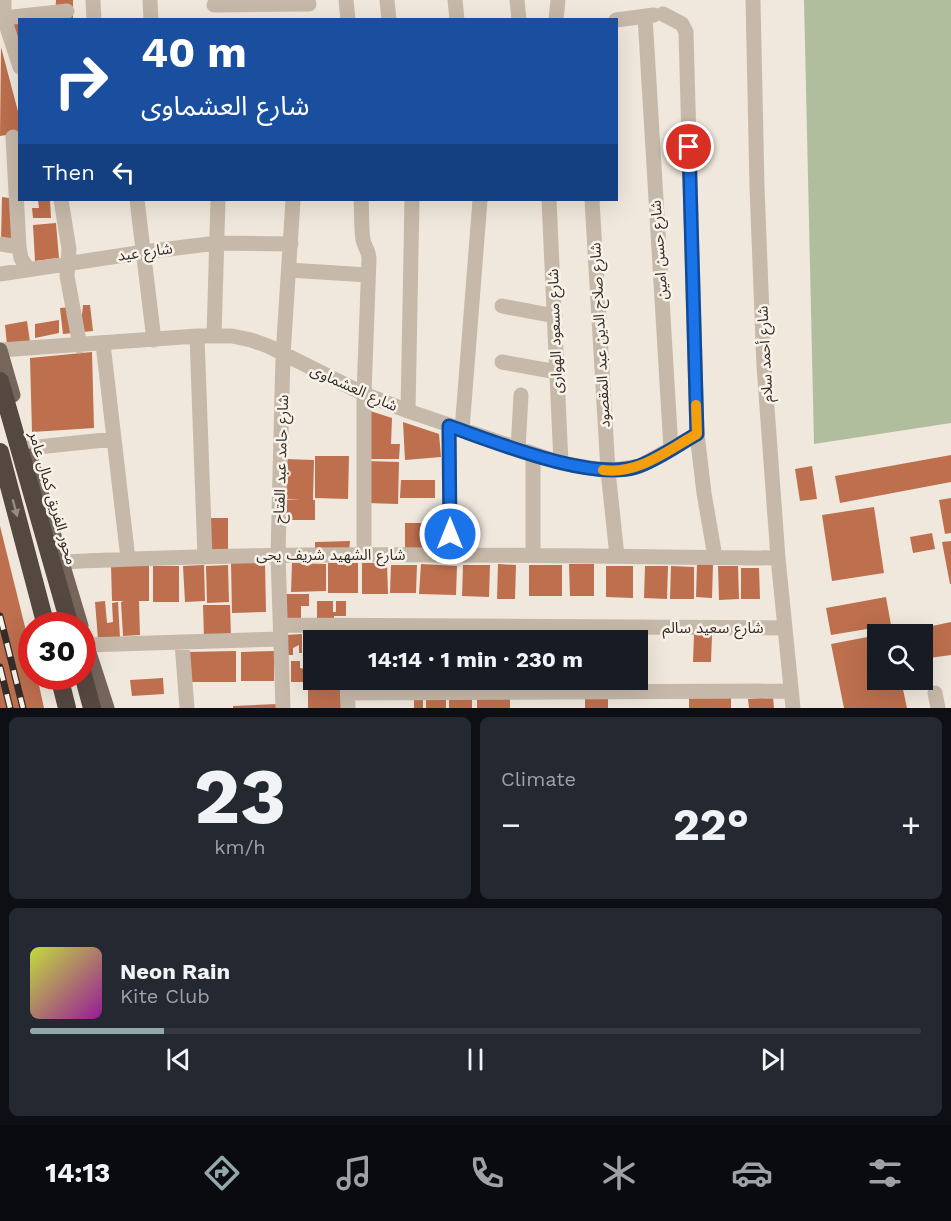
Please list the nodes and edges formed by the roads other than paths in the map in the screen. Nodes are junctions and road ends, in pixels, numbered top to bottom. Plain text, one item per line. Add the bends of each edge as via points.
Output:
1 (4, 0) edge
2 (93, 0) edge
3 (150, 0) edge
4 (346, 0) edge
5 (387, 0) edge
6 (455, 0) edge
7 (517, 0) edge
8 (558, 0) edge
9 (753, 0) edge
10 (309, 4) dead end
11 (664, 7) edge
12 (214, 8) edge
13 (67, 11) dead end
14 (645, 16) junction
15 (4, 18) junction
16 (94, 18) edge
17 (151, 18) edge
18 (348, 18) edge
19 (388, 18) edge
20 (457, 18) edge
21 (519, 18) edge
22 (556, 18) edge
23 (618, 20) edge
24 (18, 61) edge
25 (11, 138) edge
26 (61, 201) edge
27 (137, 201) edge
28 (218, 201) edge
29 (293, 201) edge
30 (362, 201) edge
31 (412, 201) edge
32 (480, 201) edge
33 (549, 201) edge
34 (592, 201) edge
35 (217, 243) junction
36 (0, 244) edge
37 (291, 244) junction
38 (19, 247) junction
39 (144, 252) junction
40 (68, 263) junction
41 (28, 269) junction
42 (289, 270) junction
43 (0, 274) edge
44 (368, 275) junction
45 (502, 306) dead end
46 (555, 316) junction
47 (197, 336) junction
48 (214, 336) junction
49 (154, 339) junction
50 (103, 344) junction
51 (80, 346) junction
52 (0, 350) edge
53 (283, 355) junction
54 (502, 362) dead end
55 (557, 372) junction
56 (0, 381) edge
57 (364, 394) junction
58 (521, 395) dead end
59 (408, 411) junction
60 (455, 428) junction
61 (697, 434) junction
62 (114, 439) junction
63 (28, 448) junction
64 (518, 449) junction
65 (671, 449) junction
66 (0, 452) edge
67 (533, 454) junction
68 (561, 463) junction
69 (608, 471) junction
70 (278, 555) junction
71 (364, 555) junction
72 (450, 555) junction
73 (533, 555) junction
74 (617, 556) junction
75 (205, 557) junction
76 (715, 557) junction
77 (128, 558) junction
78 (778, 558) junction
79 (63, 562) junction
80 (42, 612) edge
81 (66, 612) edge
82 (77, 612) edge
83 (785, 628) junction
84 (609, 630) edge
85 (281, 632) junction
86 (303, 632) edge
87 (96, 639) edge
88 (182, 643) junction
89 (96, 676) edge
90 (62, 690) edge
91 (87, 690) edge
92 (792, 691) junction
93 (348, 694) edge
94 (67, 708) edge
95 (92, 708) edge
96 (106, 708) edge
97 (187, 708) edge
98 (283, 708) edge
99 (793, 708) edge

1 - 15 street
2 - 16 street
3 - 17 street
4 - 18 street
5 - 19 street
6 - 20 street
7 - 21 street
8 - 22 street
9 - 78 street, شارع أحمد سلام via 764,366
10 - 12 street
11 - 14 street
11 - 61 street via 686,32
13 - 15 street
14 - 23 street
14 - 65 street, شارع حسن امين
15 - 24 street
25 - 38 street
26 - 40 street
27 - 39 street
28 - 35 street
29 - 37 street, شارع حامد عبد الفتاح
30 - 44 street via 364,245 369,250
31 - 59 street
32 - 60 street
33 - 46 street, شارع مسعود الهوارى
34 - 69 street, شارع صلاح الدين عبد المقصود
35 - 37 street, شارع عيد
35 - 39 street, شارع عيد
35 - 48 street
36 - 38 street
37 - 42 street, شارع حامد عبد الفتاح
38 - 41 street
39 - 40 street, شارع عيد
39 - 49 street
40 - 41 street, شارع عيد
40 - 51 street
41 - 43 street, شارع عيد
42 - 44 street
42 - 53 street, شارع حامد عبد الفتاح
44 - 57 street
45 - 46 street
46 - 55 street, شارع مسعود الهوارى
47 - 48 street, شارع العشماوى
47 - 49 street, شارع العشماوى
47 - 75 street
48 - 53 street, شارع العشماوى via 250,340
49 - 50 street, شارع العشماوى
50 - 51 street, شارع العشماوى
50 - 62 street
51 - 52 street, شارع العشماوى
52 - 63 main road
53 - 57 street, شارع العشماوى
53 - 70 street, شارع حامد عبد الفتاح
54 - 55 street
55 - 68 street, شارع مسعود الهوارى
56 - 81 highway, محور الفريق كمال عامر
57 - 59 street, شارع العشماوى
57 - 71 street
58 - 64 street
59 - 60 street, شارع العشماوى
60 - 64 street, شارع العشماوى
60 - 72 street
61 - 65 street, شارع العشماوى
61 - 76 street
62 - 63 street
62 - 77 street
63 - 79 main road
64 - 67 street, شارع العشماوى
65 - 69 street, شارع العشماوى via 640,466
66 -> 80 highway
67 - 68 street, شارع العشماوى
67 - 73 street
68 - 69 street, شارع العشماوى
69 - 74 street, شارع صلاح الدين عبد المقصود
70 - 71 street, شارع الشهيد شريف يحى
70 - 75 street, شارع الشهيد شريف يحى
70 - 85 street, شارع حامد عبد الفتاح
71 - 72 street, شارع الشهيد شريف يحى
72 - 73 street, شارع الشهيد شريف يحى
73 - 74 street, شارع الشهيد شريف يحى
74 - 76 street, شارع الشهيد شريف يحى
75 - 77 street, شارع الشهيد شريف يحى
76 - 78 street, شارع الشهيد شريف يحى
77 - 79 street, شارع الشهيد شريف يحى
78 - 83 street, شارع أحمد سلام
79 - 82 main road
83 - 84 street, شارع سعيد سالم
83 - 92 street, شارع أحمد سلام
85 - 86 street, شارع سعيد سالم
85 - 88 street, شارع سعيد سالم
85 - 98 street, شارع حامد عبد الفتاح
87 - 88 street, شارع سعيد سالم
88 - 97 street
89 - 96 main road
90 - 94 highway
91 - 95 highway
92 - 93 street
92 - 99 street, شارع أحمد سلام

